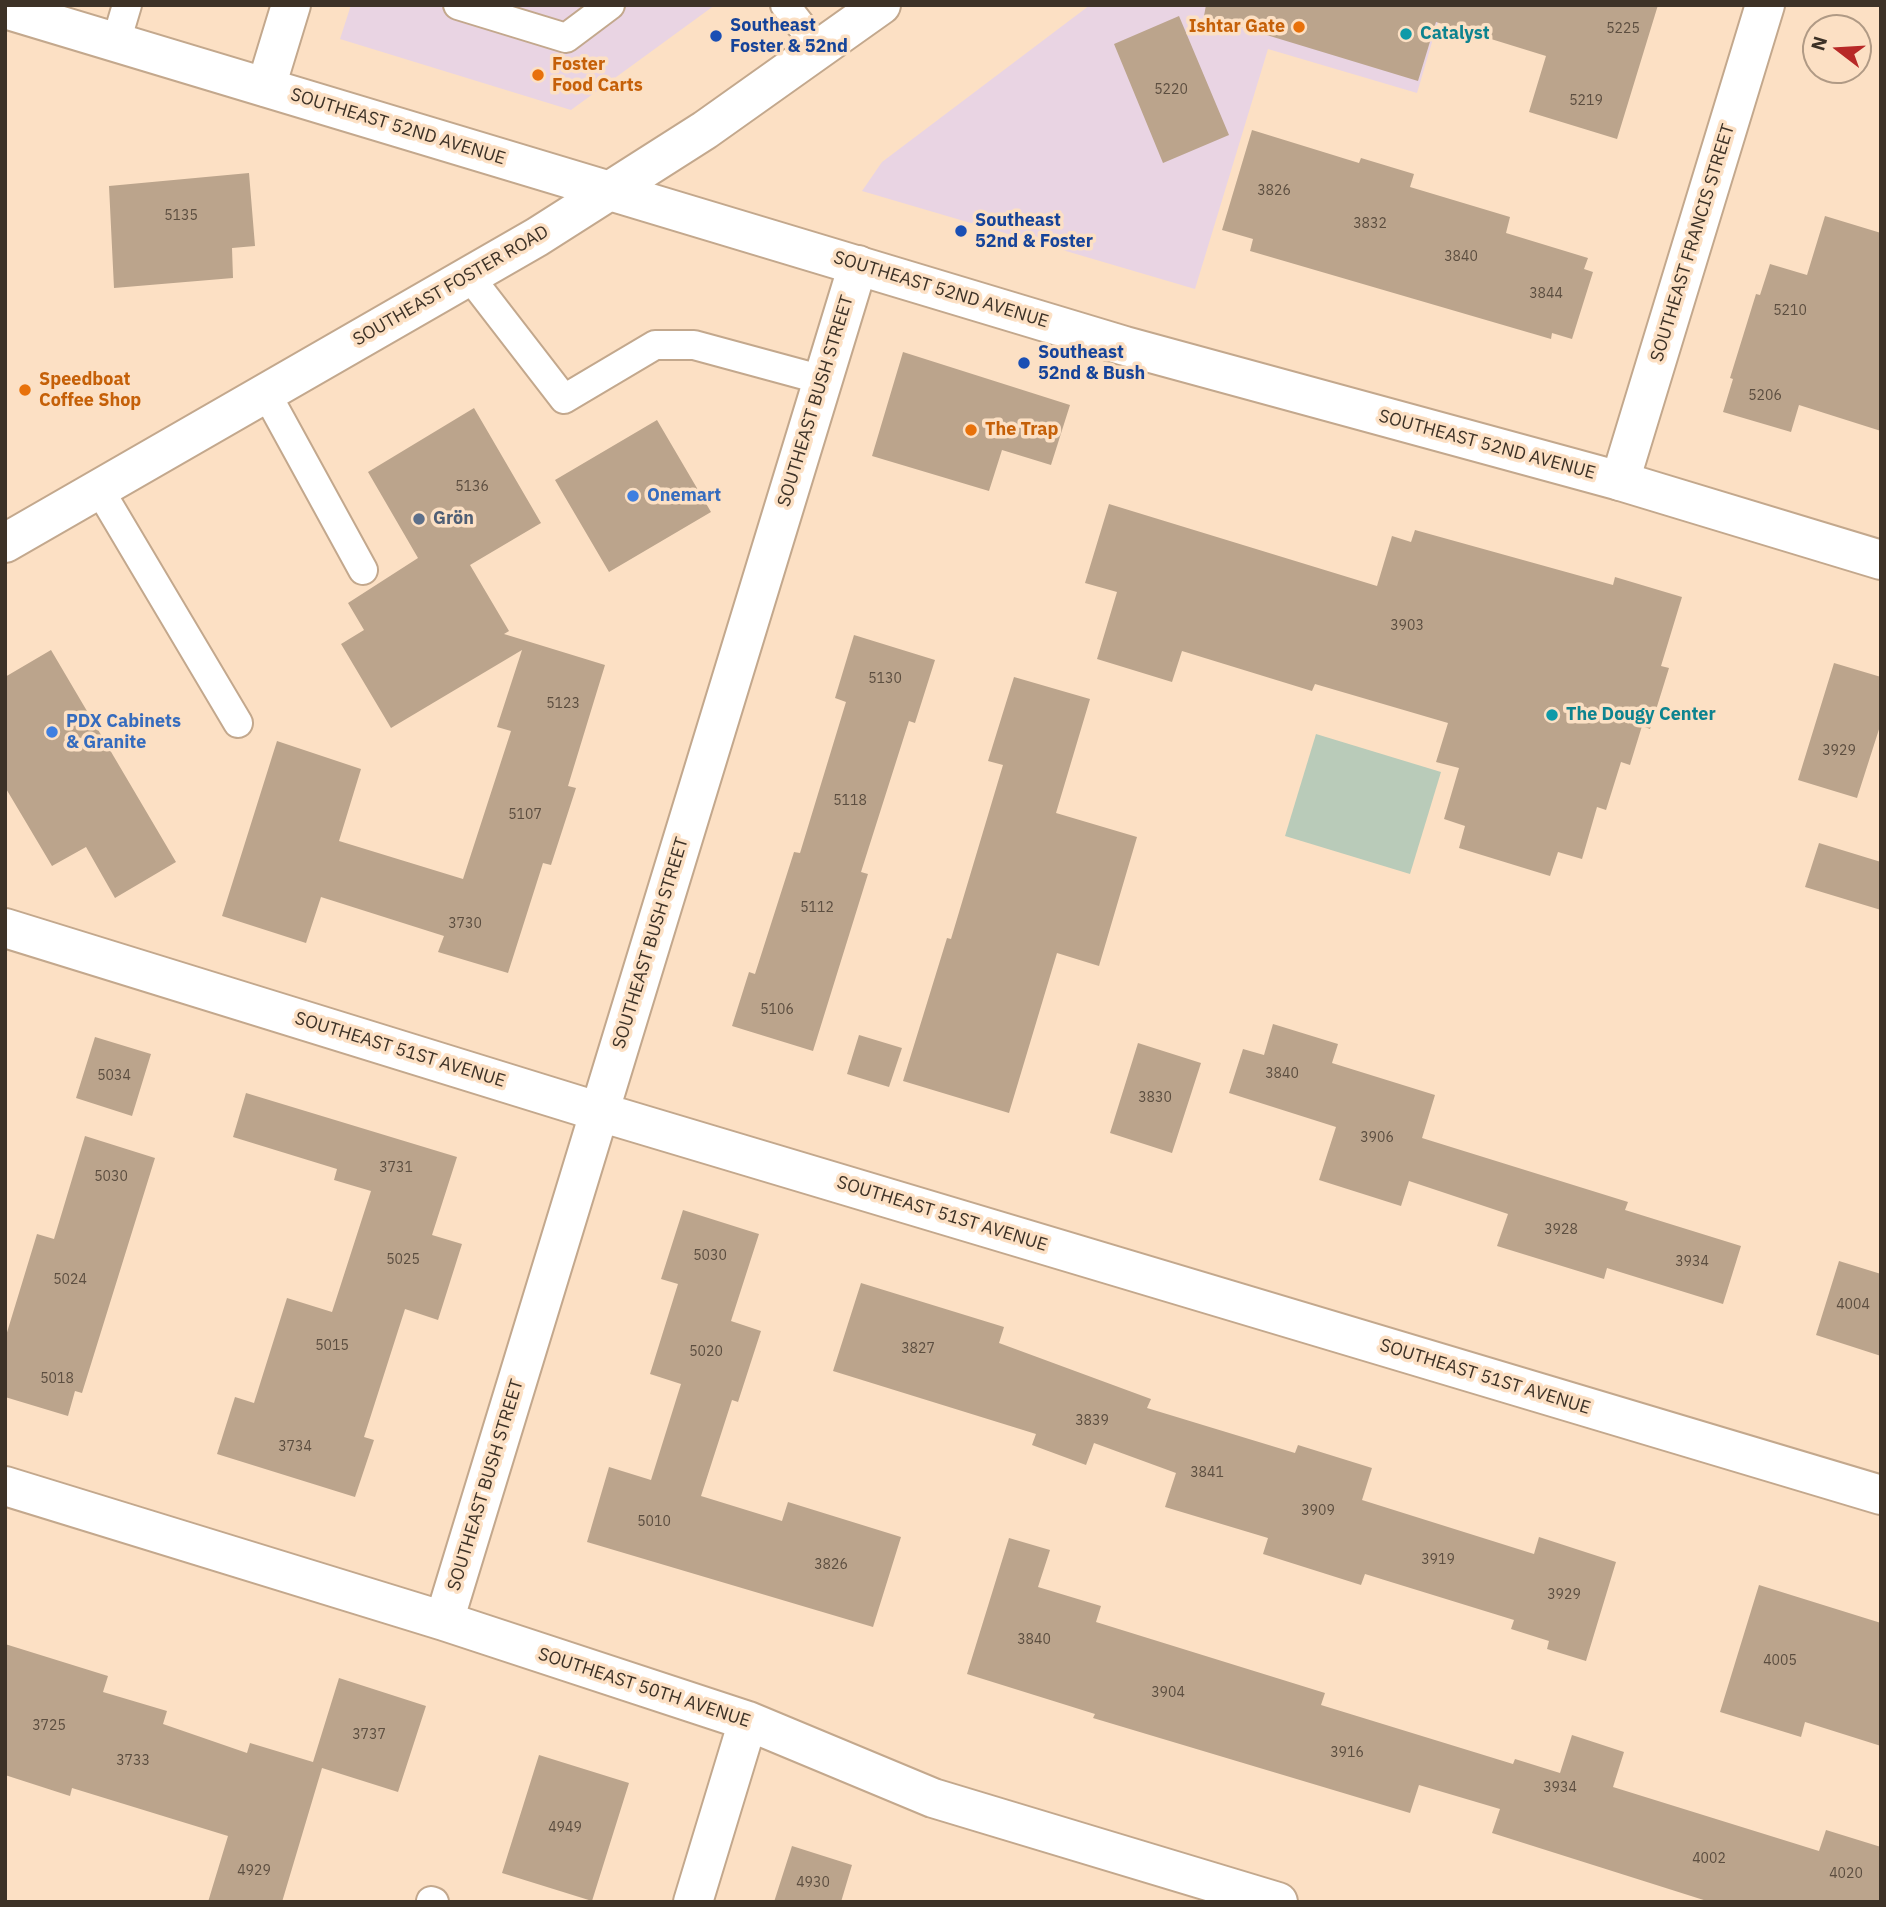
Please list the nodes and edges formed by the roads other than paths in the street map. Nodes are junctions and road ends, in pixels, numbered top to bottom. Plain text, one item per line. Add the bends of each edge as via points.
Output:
1 (127, 5) edge
2 (291, 5) edge
3 (458, 5) edge
4 (610, 5) edge
5 (785, 5) edge
6 (881, 5) edge
7 (1765, 5) edge
8 (5, 9) edge
9 (116, 42) junction
10 (819, 49) junction
11 (266, 87) junction
12 (610, 190) junction
13 (858, 265) junction
14 (469, 276) junction
15 (823, 380) junction
16 (266, 393) junction
17 (1620, 481) junction
18 (99, 489) junction
19 (5, 542) edge
20 (1881, 560) edge
21 (363, 569) dead end
22 (238, 723) dead end
23 (5, 928) edge
24 (600, 1112) junction
25 (5, 1486) edge
26 (1881, 1496) edge
27 (444, 1621) junction
28 (748, 1721) junction
29 (693, 1902) edge
30 (1278, 1902) edge

1 - 9 lane
2 - 11 street
3 - 4 lane via 566,38
5 - 10 lane
6 - 10 street, SOUTHEAST FOSTER ROAD
7 - 17 street, SOUTHEAST FRANCIS STREET
8 - 9 street, SOUTHEAST 52ND AVENUE
9 - 11 street, SOUTHEAST 52ND AVENUE
10 - 12 street, SOUTHEAST FOSTER ROAD
11 - 12 street, SOUTHEAST 52ND AVENUE
12 - 13 street, SOUTHEAST 52ND AVENUE
12 - 14 street, SOUTHEAST FOSTER ROAD
13 - 15 street, SOUTHEAST BUSH STREET
13 - 17 street, SOUTHEAST 52ND AVENUE via 1125,346
14 - 15 lane via 564,399 654,345 694,345
14 - 16 street, SOUTHEAST FOSTER ROAD
15 - 24 street, SOUTHEAST BUSH STREET
16 - 18 street, SOUTHEAST FOSTER ROAD
16 - 21 lane
17 - 20 street, SOUTHEAST 52ND AVENUE
18 - 19 street, SOUTHEAST FOSTER ROAD
18 - 22 lane
23 - 24 street, SOUTHEAST 51ST AVENUE
24 - 26 street, SOUTHEAST 51ST AVENUE
24 - 27 street, SOUTHEAST BUSH STREET
25 - 27 street, SOUTHEAST 50TH AVENUE
27 - 28 street, SOUTHEAST 50TH AVENUE
28 - 29 street
28 - 30 street, SOUTHEAST 50TH AVENUE via 933,1798

